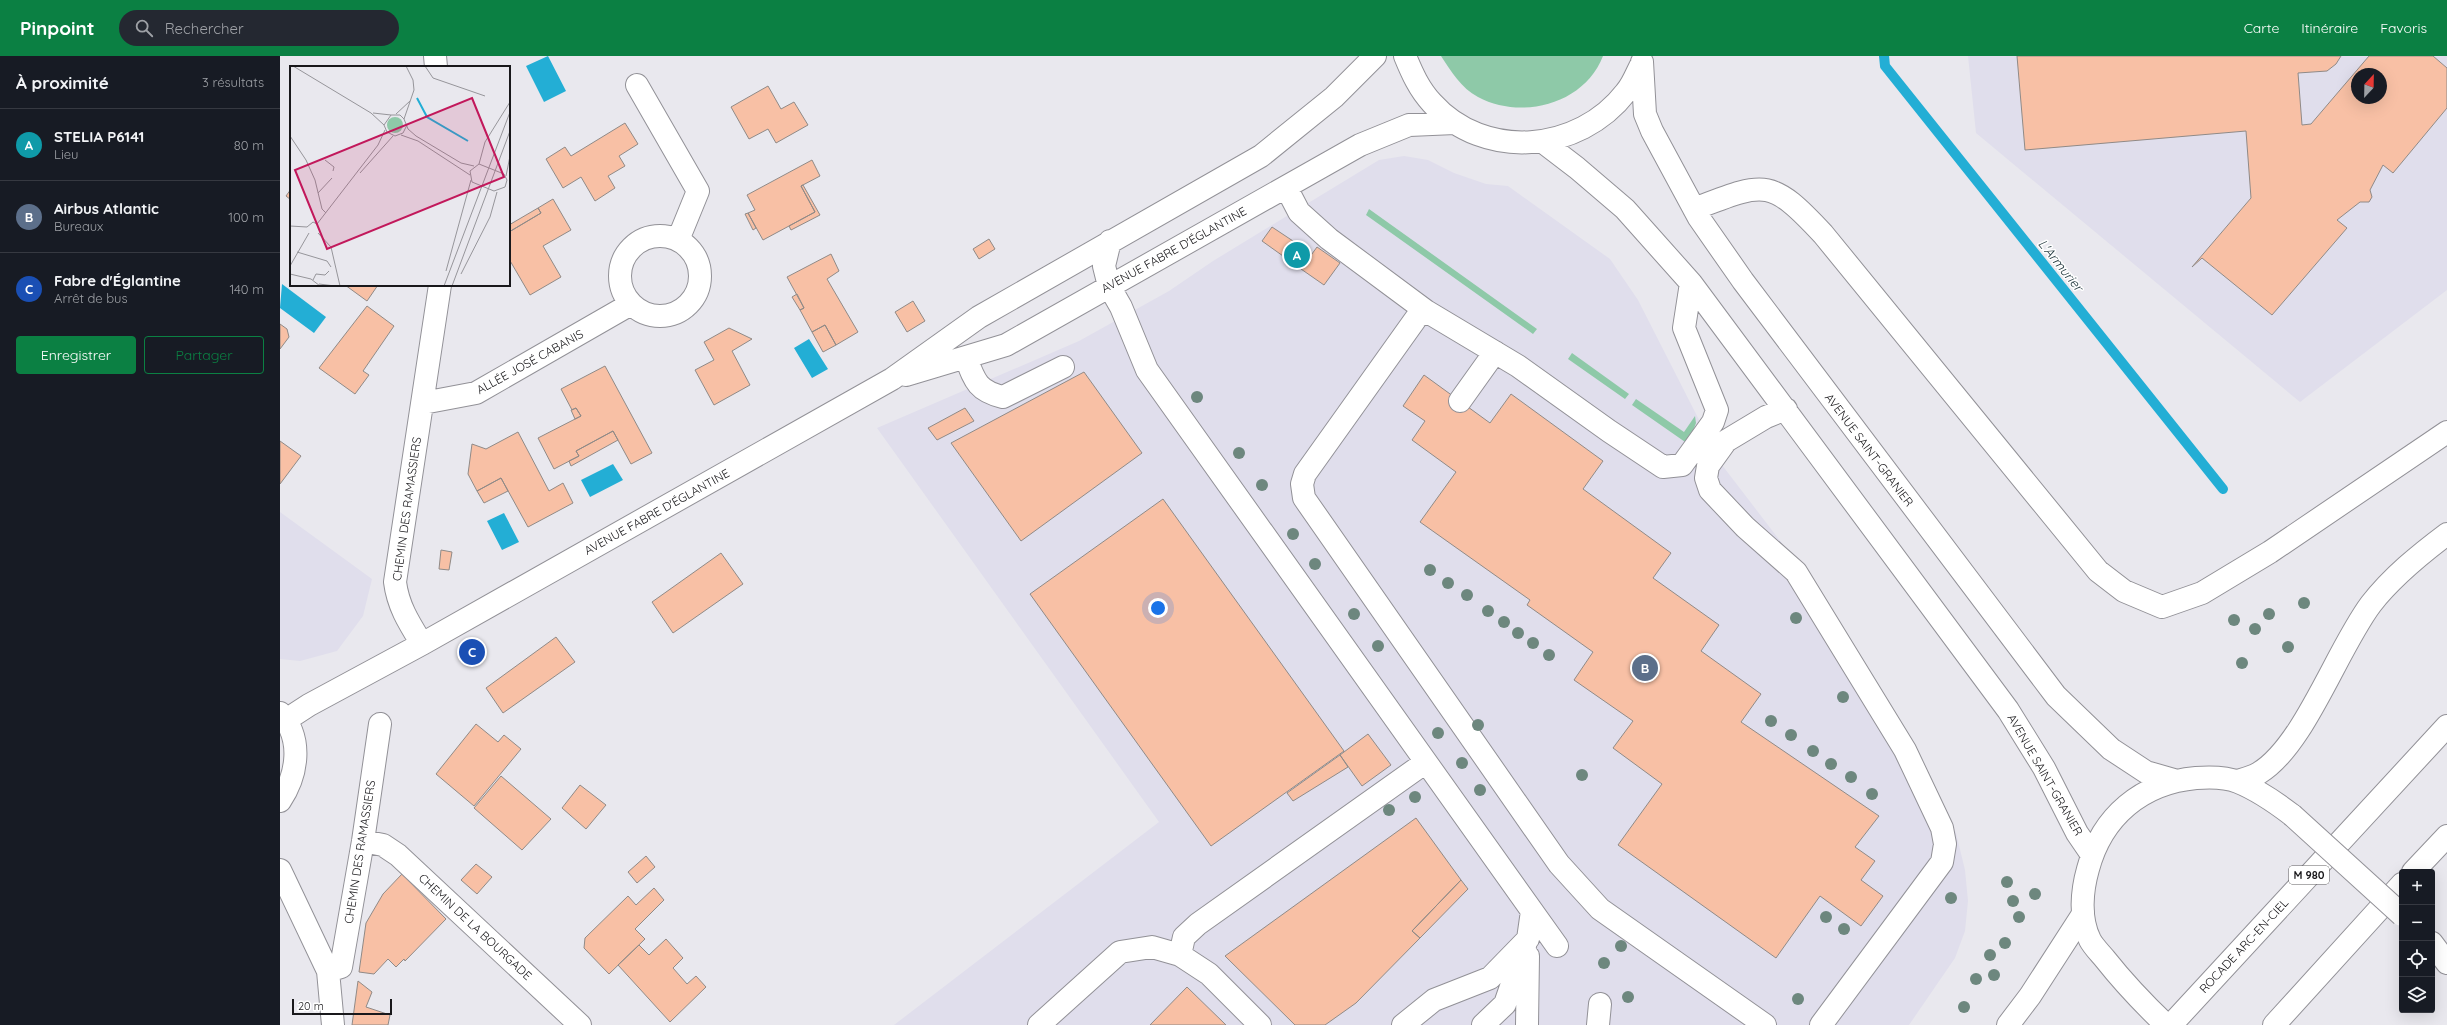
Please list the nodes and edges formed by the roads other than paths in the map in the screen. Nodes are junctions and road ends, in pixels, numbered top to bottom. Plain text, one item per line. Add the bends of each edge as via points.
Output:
1 (1375, 56) edge
2 (1405, 56) edge
3 (1643, 59) edge
4 (637, 86) dead end
5 (1455, 123) junction
6 (1543, 142) junction
7 (1286, 187) junction
8 (1694, 209) junction
9 (678, 240) junction
10 (1110, 241) junction
11 (1690, 282) junction
12 (440, 286) edge
13 (1109, 286) junction
14 (631, 304) junction
15 (1426, 311) junction
16 (1495, 352) junction
17 (966, 358) junction
18 (1063, 367) dead end
19 (892, 379) junction
20 (1460, 401) dead end
21 (423, 403) junction
22 (1786, 409) junction
23 (2447, 432) edge
24 (2447, 534) edge
25 (422, 644) junction
26 (283, 716) edge
27 (380, 724) dead end
28 (2447, 726) edge
29 (1426, 762) junction
30 (2174, 780) junction
31 (2237, 781) junction
32 (280, 801) edge
33 (2447, 836) edge
34 (364, 841) junction
35 (2092, 855) junction
36 (2416, 869) edge
37 (280, 870) edge
38 (2399, 887) edge
39 (1532, 911) junction
40 (2399, 912) edge
41 (2083, 914) junction
42 (1528, 939) junction
43 (1557, 946) dead end
44 (2435, 947) edge
45 (1180, 956) junction
46 (2447, 963) edge
47 (328, 971) junction
48 (333, 1025) edge
49 (580, 1025) edge
50 (1039, 1025) edge
51 (1260, 1025) edge
52 (1403, 1025) edge
53 (1483, 1025) edge
54 (1528, 1025) edge
55 (1765, 1025) edge
56 (1821, 1025) edge
57 (2008, 1025) edge
58 (2166, 1025) edge
59 (2171, 1025) edge
60 (2274, 1025) edge

1 - 10 main road, AVENUE FABRE D'ÉGLANTINE via 1334,97 1261,156
2 - 5 main road via 1414,79 1432,103
3 - 6 main road via 1626,92 1604,116 1575,133
3 - 8 main road, AVENUE SAINT-GRANIER via 1645,114
4 - 9 main road via 698,191
5 - 6 main road via 1476,134 1498,141 1521,144
5 - 7 main road, AVENUE FABRE D'ÉGLANTINE via 1409,125 1360,145
6 - 11 main road, AVENUE SAINT-GRANIER via 1625,210
7 - 13 main road, AVENUE FABRE D'ÉGLANTINE
7 - 15 main road via 1299,212 1329,239
8 - 23 main road via 1757,188 1777,192 1796,204 2098,571 2124,591 2162,607 2202,593 2270,552
8 - 30 main road, AVENUE SAINT-GRANIER via 1743,281 2056,696 2111,749 2146,772
9 - 14 main road via 665,236 651,237 638,242 627,252 621,265 619,279 623,292
9 - 14 main road via 690,248 701,274 699,288 693,300 682,310 656,317 642,312
10 - 13 main road via 1104,266
10 - 19 main road, AVENUE FABRE D'ÉGLANTINE via 979,317
11 - 16 main road via 1684,328 1717,410 1713,422 1682,465 1663,467
11 - 22 main road, AVENUE SAINT-GRANIER
12 - 21 main road, CHEMIN DES RAMASSIERS
13 - 17 main road, AVENUE FABRE D'ÉGLANTINE via 1006,345
13 - 29 main road via 1121,307 1147,370
14 - 21 main road, ALLÉE JOSÉ CABANIS via 476,393
15 - 16 main road
15 - 55 main road via 1417,317 1305,474 1302,484 1304,498 1558,864 1600,909
16 - 20 main road
17 - 18 main road via 972,375 985,393 1003,397
17 - 19 main road, AVENUE FABRE D'ÉGLANTINE
19 - 25 main road, AVENUE FABRE D'ÉGLANTINE
21 - 25 main road, CHEMIN DES RAMASSIERS via 395,582 402,611
22 - 35 main road, AVENUE SAINT-GRANIER via 2008,710 2044,768 2077,832
22 - 56 main road via 1742,431 1718,451 1708,466 1706,478 1710,490 1745,527 1796,572 1905,750 1942,828 1945,844 1942,862
24 - 31 main road via 2398,573 2372,604 2348,638 2301,726 2277,757 2259,773
25 - 26 main road via 309,705
26 - 32 main road via 295,741 296,764 290,786
27 - 34 main road, CHEMIN DES RAMASSIERS
28 - 59 main road, ROCADE ARC-EN-CIEL / M 980
29 - 39 main road
29 - 45 main road via 1198,924 1184,938
30 - 31 main road via 2206,777
30 - 35 main road via 2150,789 2116,816
31 - 40 main road, bridge via 2268,797 2292,815
33 - 36 main road
34 - 47 main road, CHEMIN DES RAMASSIERS via 341,967
34 - 49 main road, CHEMIN DE LA BOURGADE via 383,845 398,855
35 - 41 main road via 2082,898
37 - 47 main road
38 - 60 main road
39 - 42 main road
39 - 43 main road
41 - 57 main road
41 - 58 main road via 2090,940 2131,992
42 - 52 main road via 1490,978 1434,1000
42 - 53 main road via 1505,1004
42 - 54 main road
44 - 46 main road
45 - 50 main road via 1152,947 1120,952
45 - 51 main road via 1209,974
47 - 48 main road

